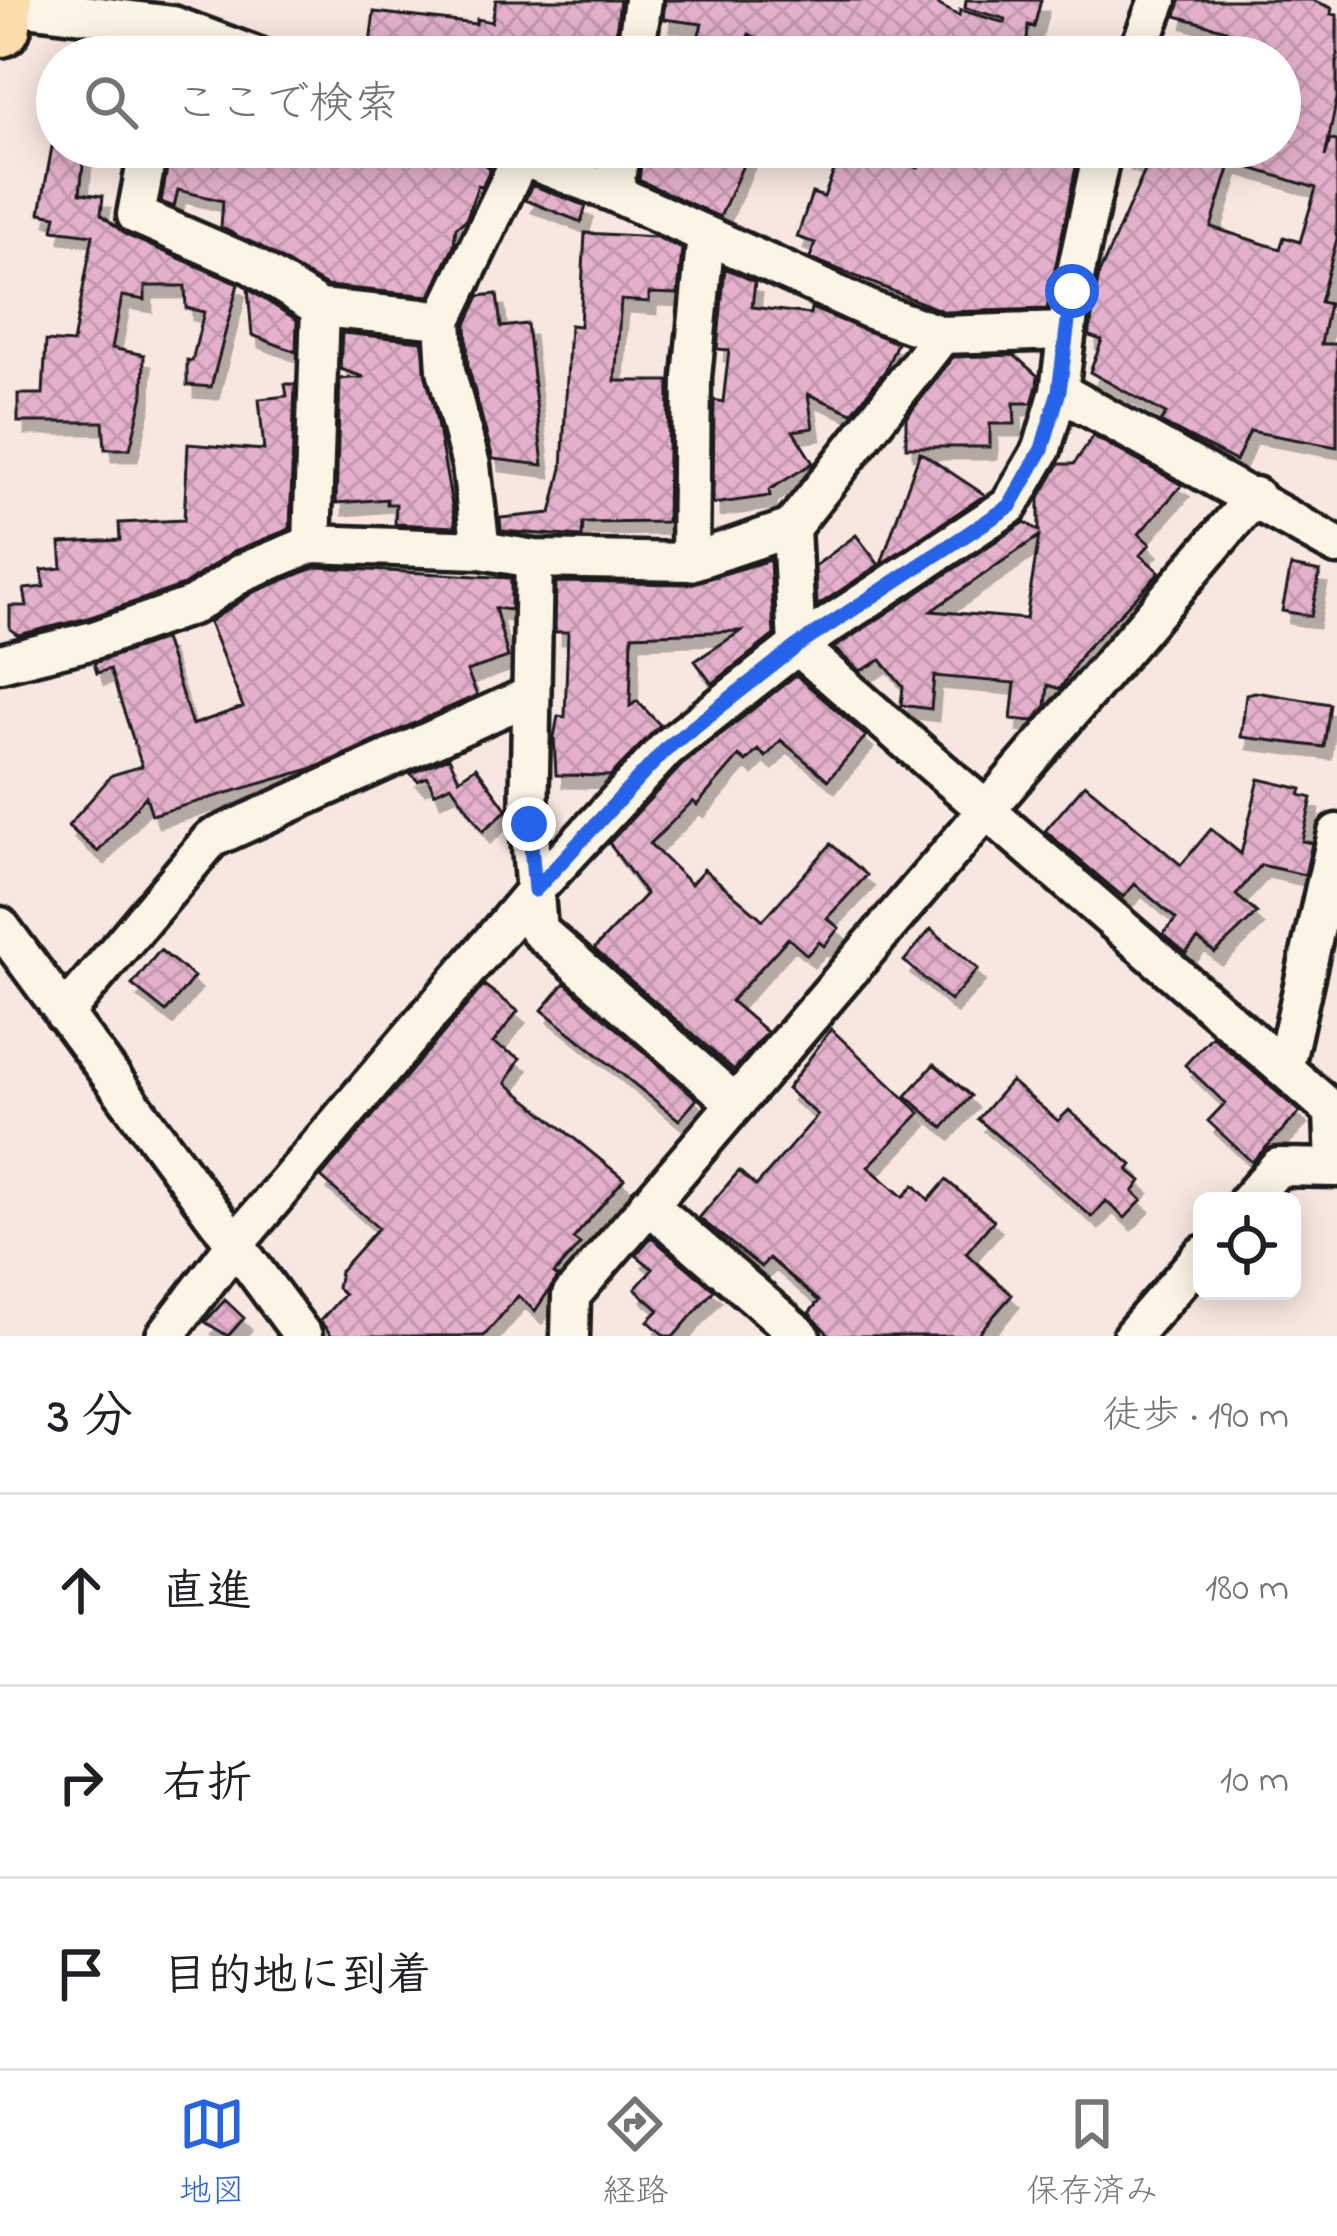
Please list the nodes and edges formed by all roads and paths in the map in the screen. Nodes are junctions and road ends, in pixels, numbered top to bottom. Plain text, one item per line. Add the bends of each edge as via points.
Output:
1 (644, 0) edge
2 (1158, 0) edge
3 (1, 2) edge
4 (0, 26) edge
5 (172, 27) edge
6 (638, 36) edge
7 (1144, 36) edge
8 (145, 168) edge
9 (502, 168) edge
10 (549, 168) edge
11 (618, 168) edge
12 (1099, 168) edge
13 (614, 193) junction
14 (706, 235) junction
15 (320, 308) junction
16 (443, 320) junction
17 (1066, 331) junction
18 (942, 334) junction
19 (1059, 391) junction
20 (1255, 496) junction
21 (791, 528) junction
22 (312, 544) junction
23 (1337, 546) edge
24 (481, 550) junction
25 (534, 559) junction
26 (690, 562) junction
27 (797, 646) junction
28 (0, 663) edge
29 (531, 695) junction
30 (983, 813) junction
31 (1337, 832) edge
32 (535, 890) junction
33 (0, 926) edge
34 (1324, 952) edge
35 (64, 1014) junction
36 (1285, 1066) junction
37 (733, 1101) junction
38 (1336, 1168) edge
39 (1256, 1192) edge
40 (648, 1204) junction
41 (236, 1243) junction
42 (1193, 1265) edge
43 (165, 1336) edge
44 (303, 1336) edge
45 (570, 1336) edge
46 (801, 1336) edge
47 (1132, 1336) edge

1 - 6 street
2 - 7 street
3 - 4 highway
3 - 5 street
8 - 15 street via 136,215 251,265
9 - 16 street
10 - 13 street
11 - 13 street
12 - 17 street
13 - 14 street
14 - 18 street
14 - 26 street via 692,377
15 - 16 street
15 - 22 street
16 - 24 street
17 - 18 street
17 - 19 street
18 - 21 street
19 - 20 street
19 - 27 street via 1042,449 1010,506
20 - 23 street
20 - 30 street
21 - 26 street
21 - 27 street
22 - 24 street
22 - 28 street via 243,572 194,605
24 - 25 street
25 - 26 street
25 - 29 street
27 - 30 street
27 - 32 street via 667,748
29 - 32 street
29 - 35 street via 211,839
30 - 36 street
30 - 37 street
31 - 34 street
32 - 37 street via 538,930
32 - 41 street
33 - 35 street
34 - 36 street
35 - 41 street
36 - 38 street via 1333,1112
37 - 40 street
38 - 39 street via 1278,1167
40 - 45 street via 571,1296
40 - 46 street
41 - 43 street
41 - 44 street
42 - 47 street

